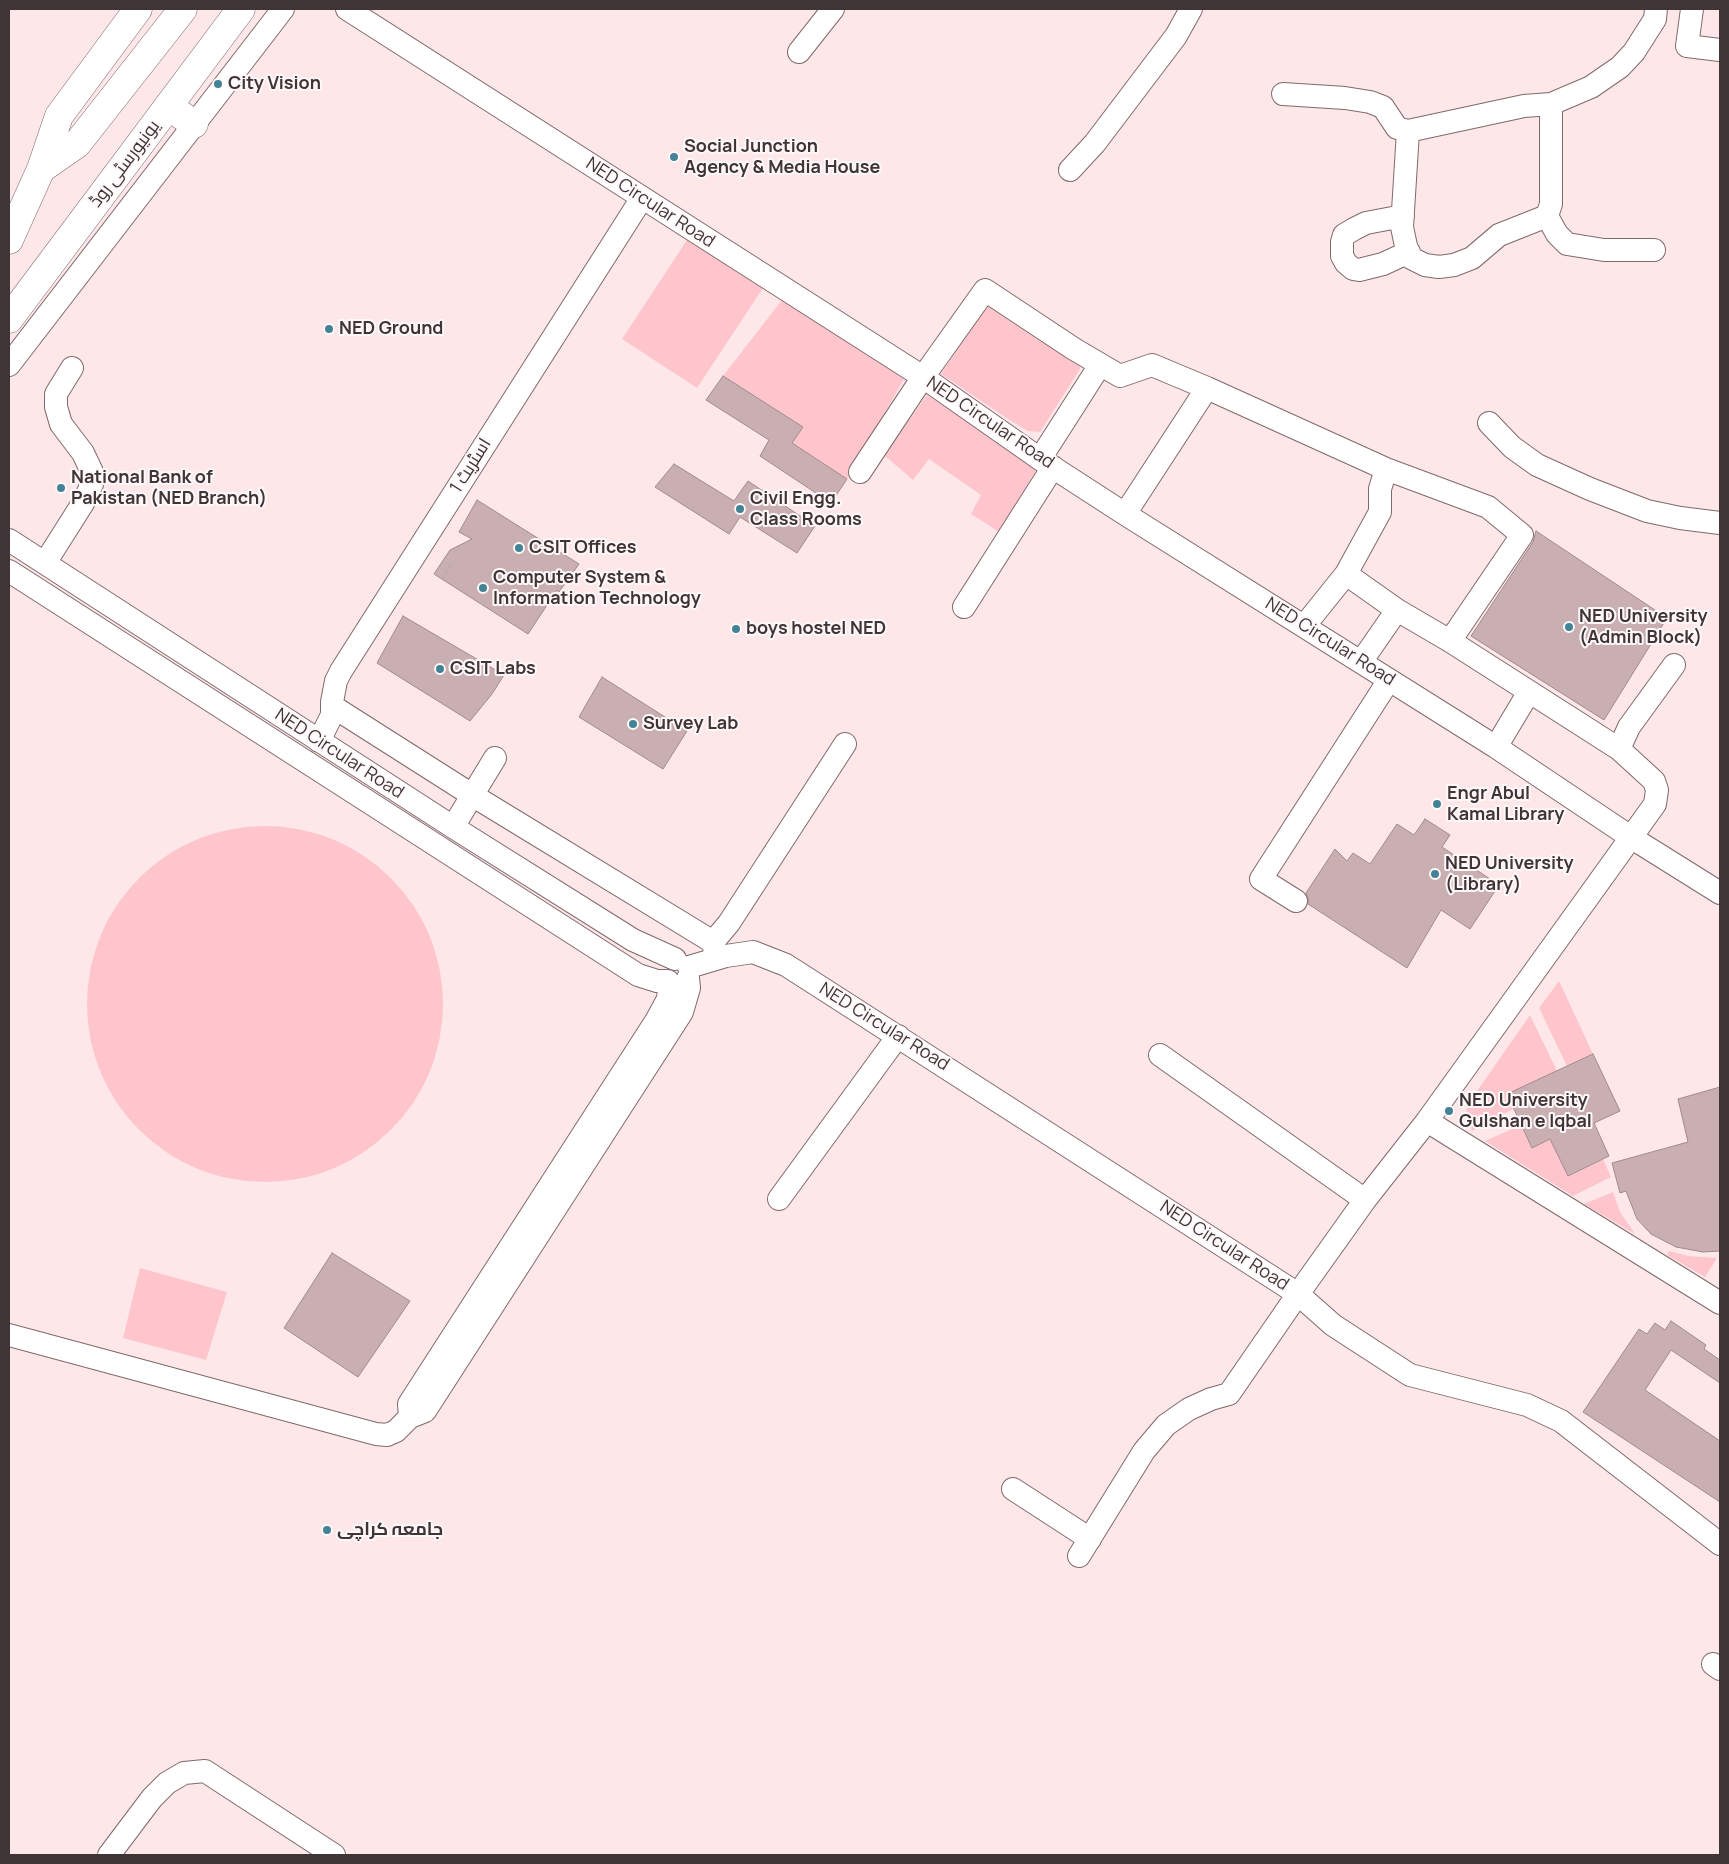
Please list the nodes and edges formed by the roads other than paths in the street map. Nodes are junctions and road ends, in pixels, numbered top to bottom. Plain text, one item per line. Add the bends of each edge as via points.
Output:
1 (183, 9) edge
2 (241, 9) edge
3 (283, 9) edge
4 (347, 9) edge
5 (833, 9) edge
6 (1191, 9) edge
7 (1642, 9) edge
8 (1656, 9) edge
9 (1692, 9) edge
10 (132, 11) edge
11 (1644, 35) junction
12 (1720, 50) edge
13 (799, 52) dead end
14 (1283, 94) dead end
15 (1551, 104) junction
16 (168, 106) junction
17 (194, 124) junction
18 (1408, 131) junction
19 (41, 169) junction
20 (1070, 170) dead end
21 (642, 198) junction
22 (9, 210) edge
23 (1403, 216) junction
24 (1547, 216) junction
25 (9, 240) edge
26 (1654, 250) dead end
27 (1408, 252) junction
28 (9, 319) edge
29 (9, 365) edge
30 (1100, 365) junction
31 (72, 368) dead end
32 (923, 377) junction
33 (1208, 388) junction
34 (1488, 423) dead end
35 (1047, 463) junction
36 (1386, 470) junction
37 (860, 472) dead end
38 (1125, 514) junction
39 (1720, 522) edge
40 (9, 540) edge
41 (45, 563) junction
42 (9, 571) edge
43 (1346, 574) junction
44 (964, 607) dead end
45 (1397, 610) junction
46 (1305, 626) junction
47 (1450, 641) junction
48 (1360, 662) junction
49 (1674, 666) dead end
50 (1389, 680) junction
51 (1529, 692) junction
52 (332, 706) junction
53 (319, 742) junction
54 (845, 744) dead end
55 (1496, 747) junction
56 (1619, 749) junction
57 (495, 758) dead end
58 (472, 795) junction
59 (453, 827) junction
60 (1632, 838) junction
61 (1720, 893) edge
62 (1296, 901) dead end
63 (715, 950) junction
64 (680, 971) junction
65 (898, 1036) junction
66 (1160, 1054) dead end
67 (1427, 1120) junction
68 (779, 1199) dead end
69 (1365, 1200) junction
70 (1298, 1294) junction
71 (1720, 1303) edge
72 (9, 1335) edge
73 (1013, 1489) dead end
74 (1720, 1544) edge
75 (109, 1855) edge
76 (334, 1855) edge

1 - 19 main road via 77,144
2 - 16 main road, یونیورسٹی روڈ
3 - 17 street
4 - 21 street, NED Circular Road
5 - 13 street
6 - 20 street via 1176,36 1095,143
7 - 11 street via 1640,20
8 - 11 street via 1655,19
9 - 12 street via 1687,46
10 - 19 main road via 59,116
11 - 15 street via 1620,67 1591,87
14 - 18 street via 1370,102 1382,107 1397,128
15 - 18 street via 1524,106
15 - 24 street via 1551,204
16 - 17 main road
16 - 28 main road, یونیورسٹی روڈ
17 - 29 street
18 - 23 street
19 - 22 street
19 - 25 main road
21 - 32 street, NED Circular Road
21 - 52 street, اسٹریٹ 1 via 341,672 336,681
23 - 27 street via 1402,227
23 - 27 street via 1354,228 1344,235 1342,256 1353,269 1359,270 1383,264
24 - 26 street via 1567,244 1604,250
24 - 27 street via 1499,235 1472,258 1454,266 1439,268 1425,265 1411,258
30 - 32 street via 985,290
30 - 33 street via 1120,376 1152,365
30 - 35 street
31 - 41 street via 56,394 56,407 60,424 83,453 92,472 92,484
32 - 35 street, NED Circular Road
32 - 37 street
33 - 36 street
33 - 38 street
34 - 39 street via 1512,447 1537,465 1590,489 1647,511
35 - 38 street, NED Circular Road
35 - 44 street
36 - 43 street via 1380,488 1380,512
36 - 47 street via 1488,507 1522,535
38 - 46 street, NED Circular Road
40 - 41 street, NED Circular Road
41 - 53 street, NED Circular Road
42 - 64 street, NED Circular Road via 638,974 657,981
43 - 45 street, NED Circular Road
43 - 46 street
45 - 47 street, NED Circular Road
45 - 48 street
46 - 48 street, NED Circular Road
47 - 51 street, NED Circular Road
48 - 50 street, NED Circular Road
49 - 56 street via 1629,727
50 - 55 street, NED Circular Road
50 - 62 street via 1261,879
51 - 55 street
51 - 56 street, NED Circular Road
52 - 53 street, اسٹریٹ 1 via 332,715
52 - 58 street
53 - 59 street, NED Circular Road
54 - 63 street
55 - 60 street, NED Circular Road
56 - 60 street, NED Circular Road via 1654,780 1657,790 1654,804
57 - 58 street
58 - 59 street
58 - 63 street
59 - 64 street, NED Circular Road
60 - 61 street
60 - 67 street, NED Circular Road
63 - 64 street, NED Circular Road
63 - 65 street, NED Circular Road via 753,952 770,957
64 - 72 street via 669,988 668,999 656,1022 409,1404 410,1417 396,1431 387,1435 376,1434
65 - 68 street
65 - 70 street, NED Circular Road
66 - 69 street
67 - 69 street, NED Circular Road
67 - 71 street
69 - 70 street, NED Circular Road
70 - 73 street via 1229,1394 1189,1409 1166,1425 1144,1451 1084,1548
70 - 74 street via 1333,1325 1410,1375 1527,1404 1560,1421
75 - 76 street via 167,1783 184,1773 205,1771

